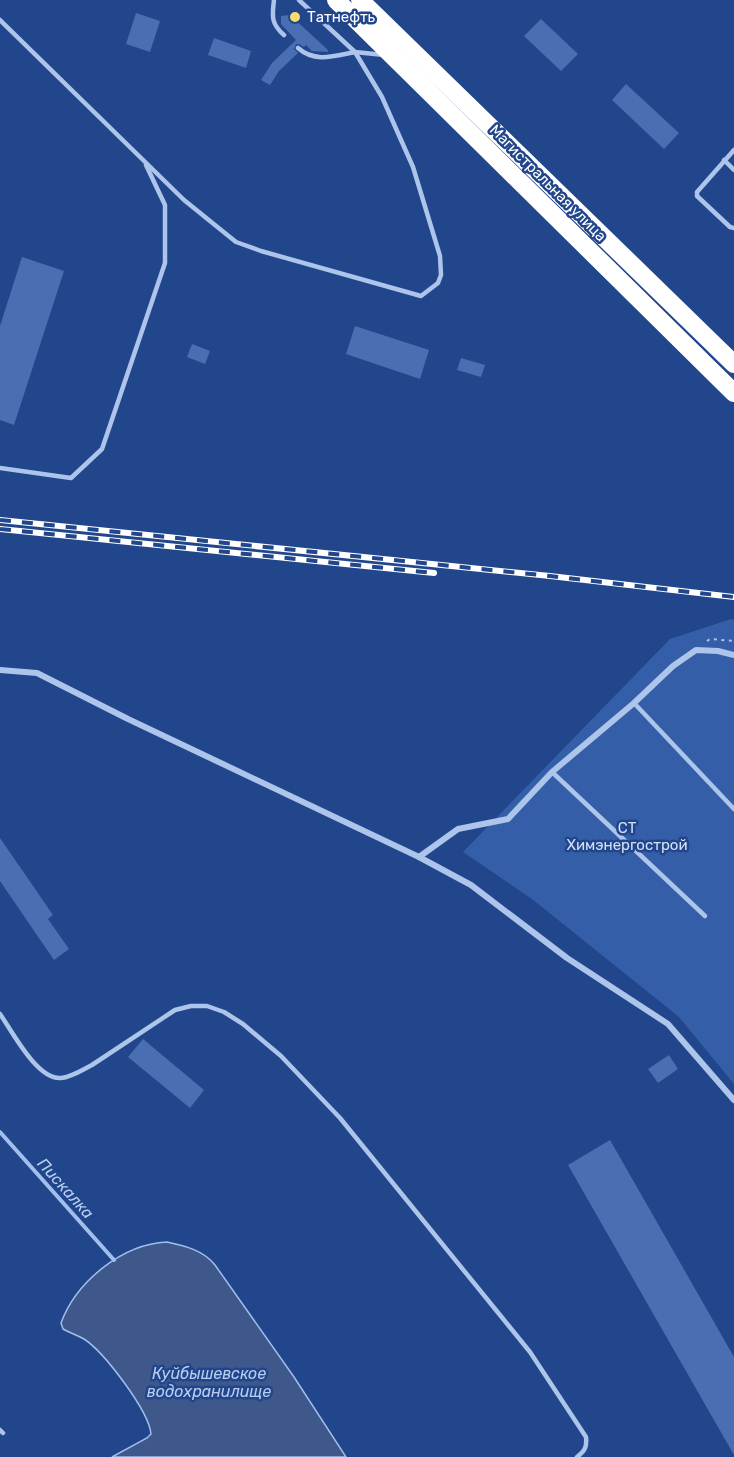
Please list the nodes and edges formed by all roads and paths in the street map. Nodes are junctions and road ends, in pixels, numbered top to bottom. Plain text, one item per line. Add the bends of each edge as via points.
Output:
1 (274, 0) edge
2 (299, 0) edge
3 (336, 0) edge
4 (361, 0) edge
5 (0, 20) edge
6 (284, 35) dead end
7 (298, 48) dead end
8 (355, 52) junction
9 (395, 57) junction
10 (734, 150) edge
11 (724, 160) junction
12 (145, 162) junction
13 (734, 170) edge
14 (734, 228) edge
15 (734, 364) edge
16 (734, 393) edge
17 (0, 468) edge
18 (734, 655) edge
19 (0, 670) edge
20 (634, 703) junction
21 (552, 772) junction
22 (734, 809) edge
23 (419, 857) junction
24 (705, 916) dead end
25 (0, 1014) edge
26 (734, 1100) edge
27 (577, 1457) edge

1 - 6 lane via 272,15 276,28
2 - 8 lane
3 - 9 highway, Магистральная улица
4 - 15 highway, Магистральная улица
5 - 12 lane
7 - 8 lane via 307,56 327,58
8 - 9 lane
8 - 12 lane via 382,97 413,167 440,256 438,283 421,296 236,242
9 - 16 highway, Магистральная улица
10 - 11 lane
11 - 13 lane
11 - 14 lane via 699,187 698,196
12 - 17 lane via 165,205 165,263 102,448 71,478
18 - 20 street via 696,650
19 - 23 street via 37,672
20 - 21 street
20 - 22 lane
21 - 23 street via 508,819 458,829
21 - 24 lane
23 - 26 street via 471,885 567,958 668,1024
25 - 27 lane via 35,1064 44,1073 59,1078 85,1069 175,1010 207,1006 243,1024 281,1056 340,1118 530,1352 586,1437 587,1446

